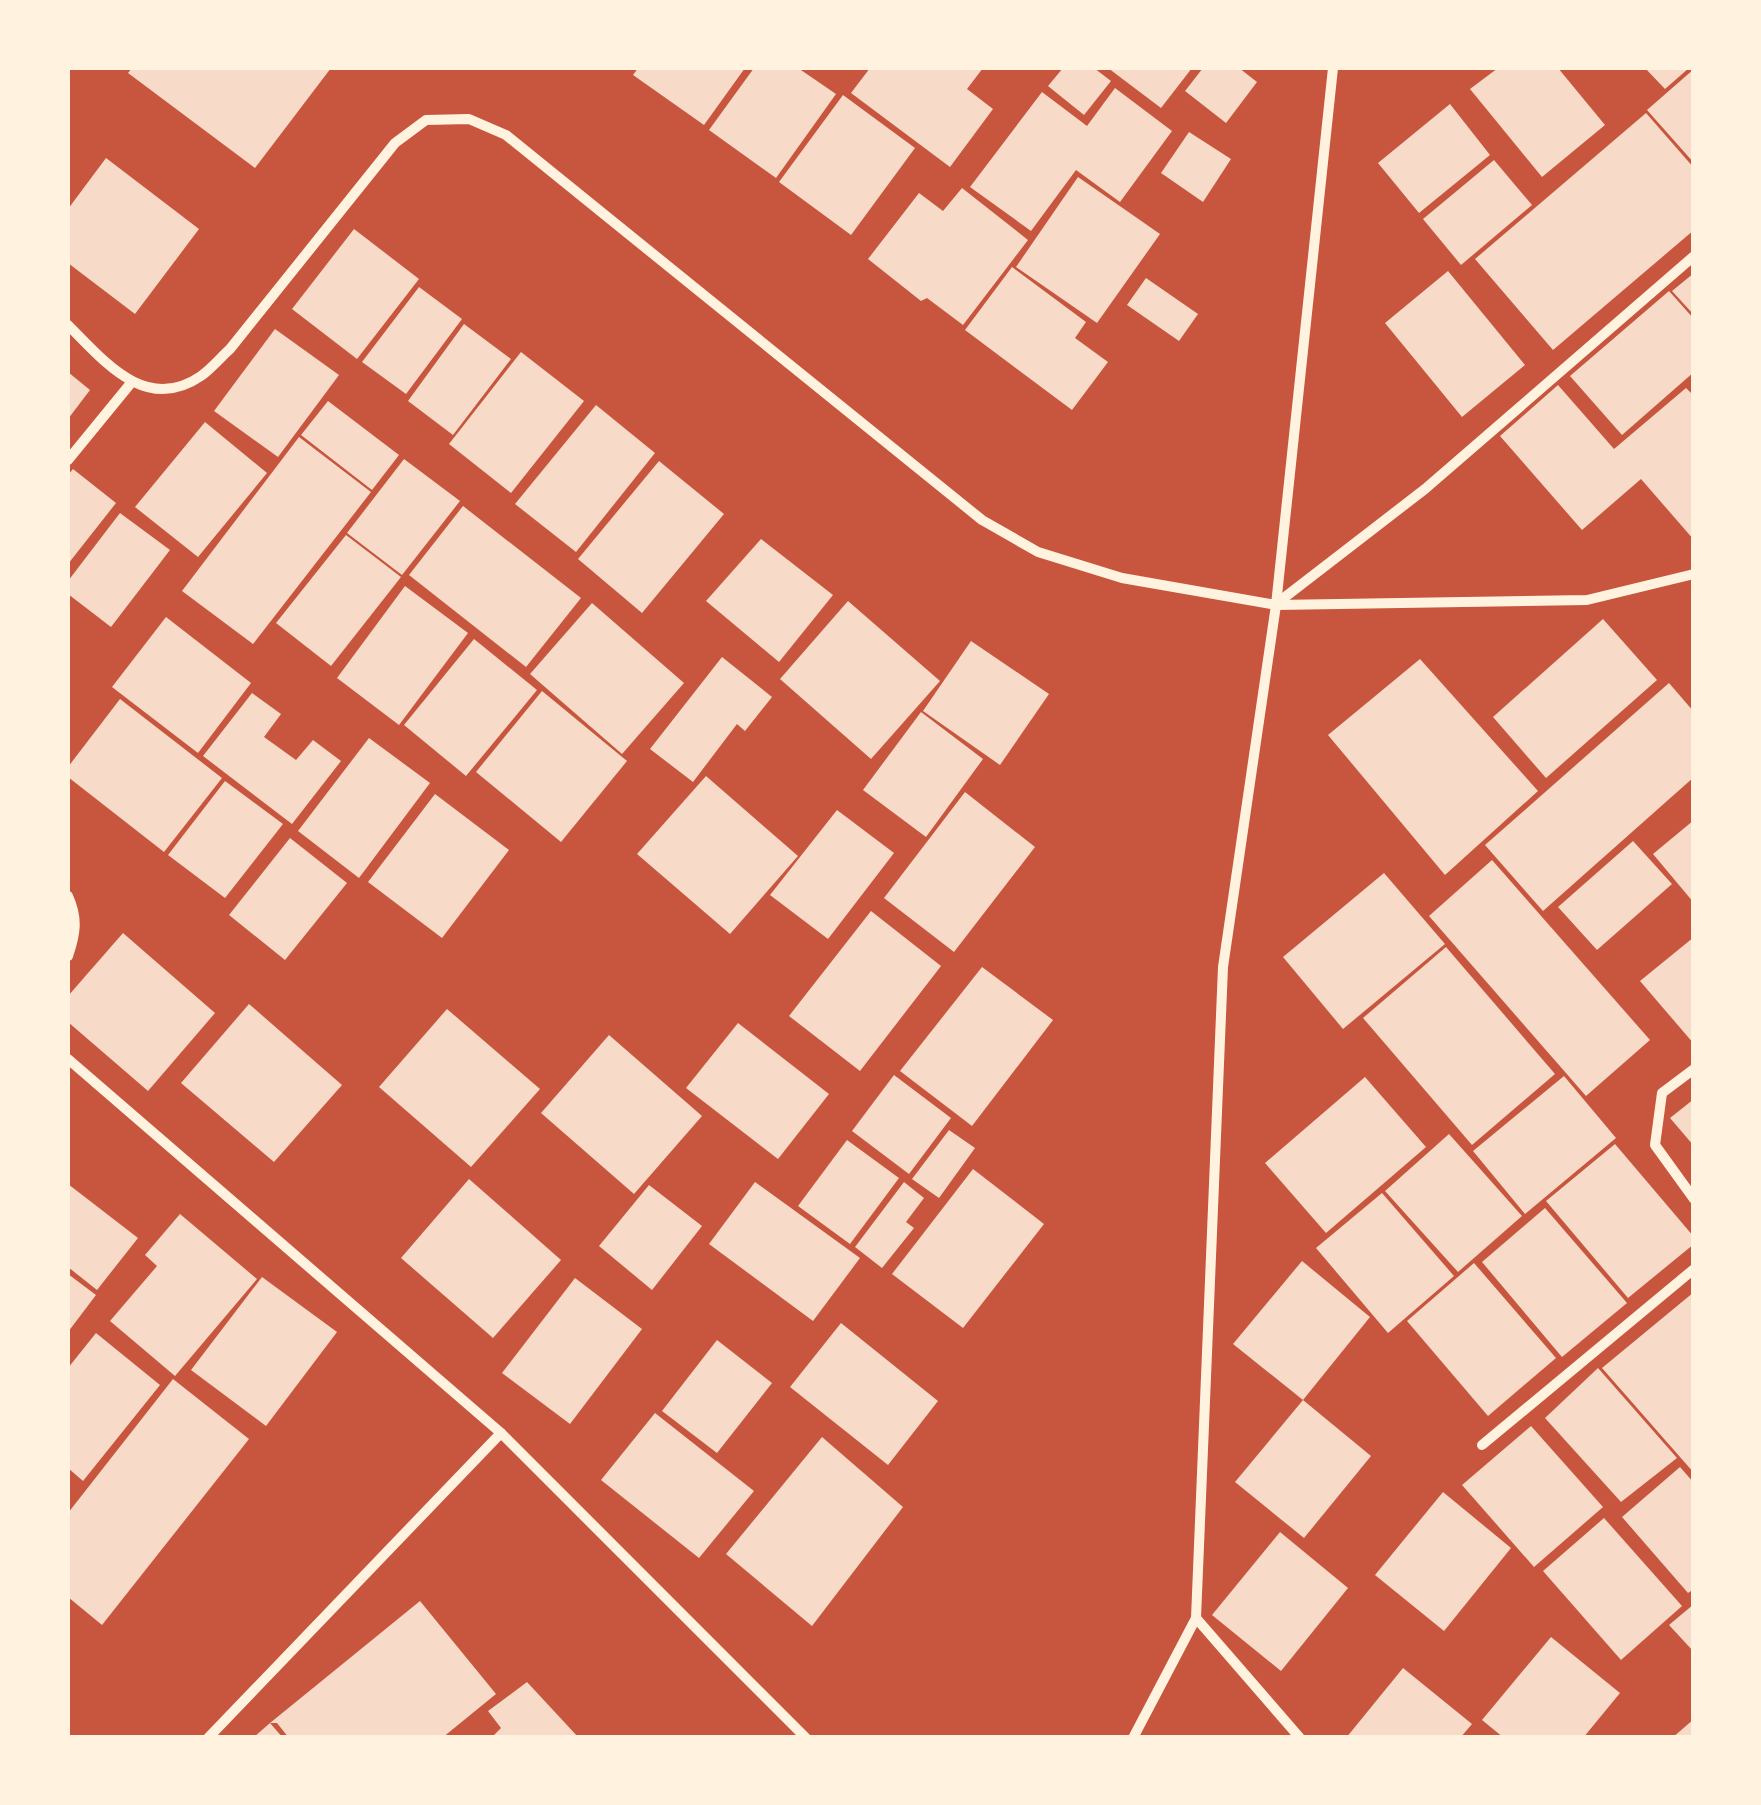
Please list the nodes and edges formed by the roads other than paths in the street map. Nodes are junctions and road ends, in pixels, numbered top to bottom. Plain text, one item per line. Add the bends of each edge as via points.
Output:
1 (1333, 68) edge
2 (1694, 256) edge
3 (68, 325) edge
4 (132, 384) junction
5 (68, 460) edge
6 (1694, 574) edge
7 (1276, 605) junction
8 (68, 896) edge
9 (68, 956) edge
10 (68, 1058) edge
11 (1694, 1069) edge
12 (1694, 1199) edge
13 (1694, 1269) edge
14 (501, 1433) junction
15 (1482, 1445) dead end
16 (1196, 1618) junction
17 (208, 1738) edge
18 (806, 1738) edge
19 (1133, 1738) edge
20 (1300, 1738) edge

1 - 7 street
2 - 7 street via 1425,489
3 - 4 street
4 - 5 street
4 - 7 street via 173,388 200,376 230,348 395,143 426,120 468,119 506,135 982,520 1038,552 1122,578
6 - 7 street via 1587,600
7 - 16 street via 1223,967
8 - 9 street via 76,934
10 - 14 street
11 - 12 street via 1662,1093 1655,1144
13 - 15 street
14 - 17 street
14 - 18 street
16 - 19 street
16 - 20 street

